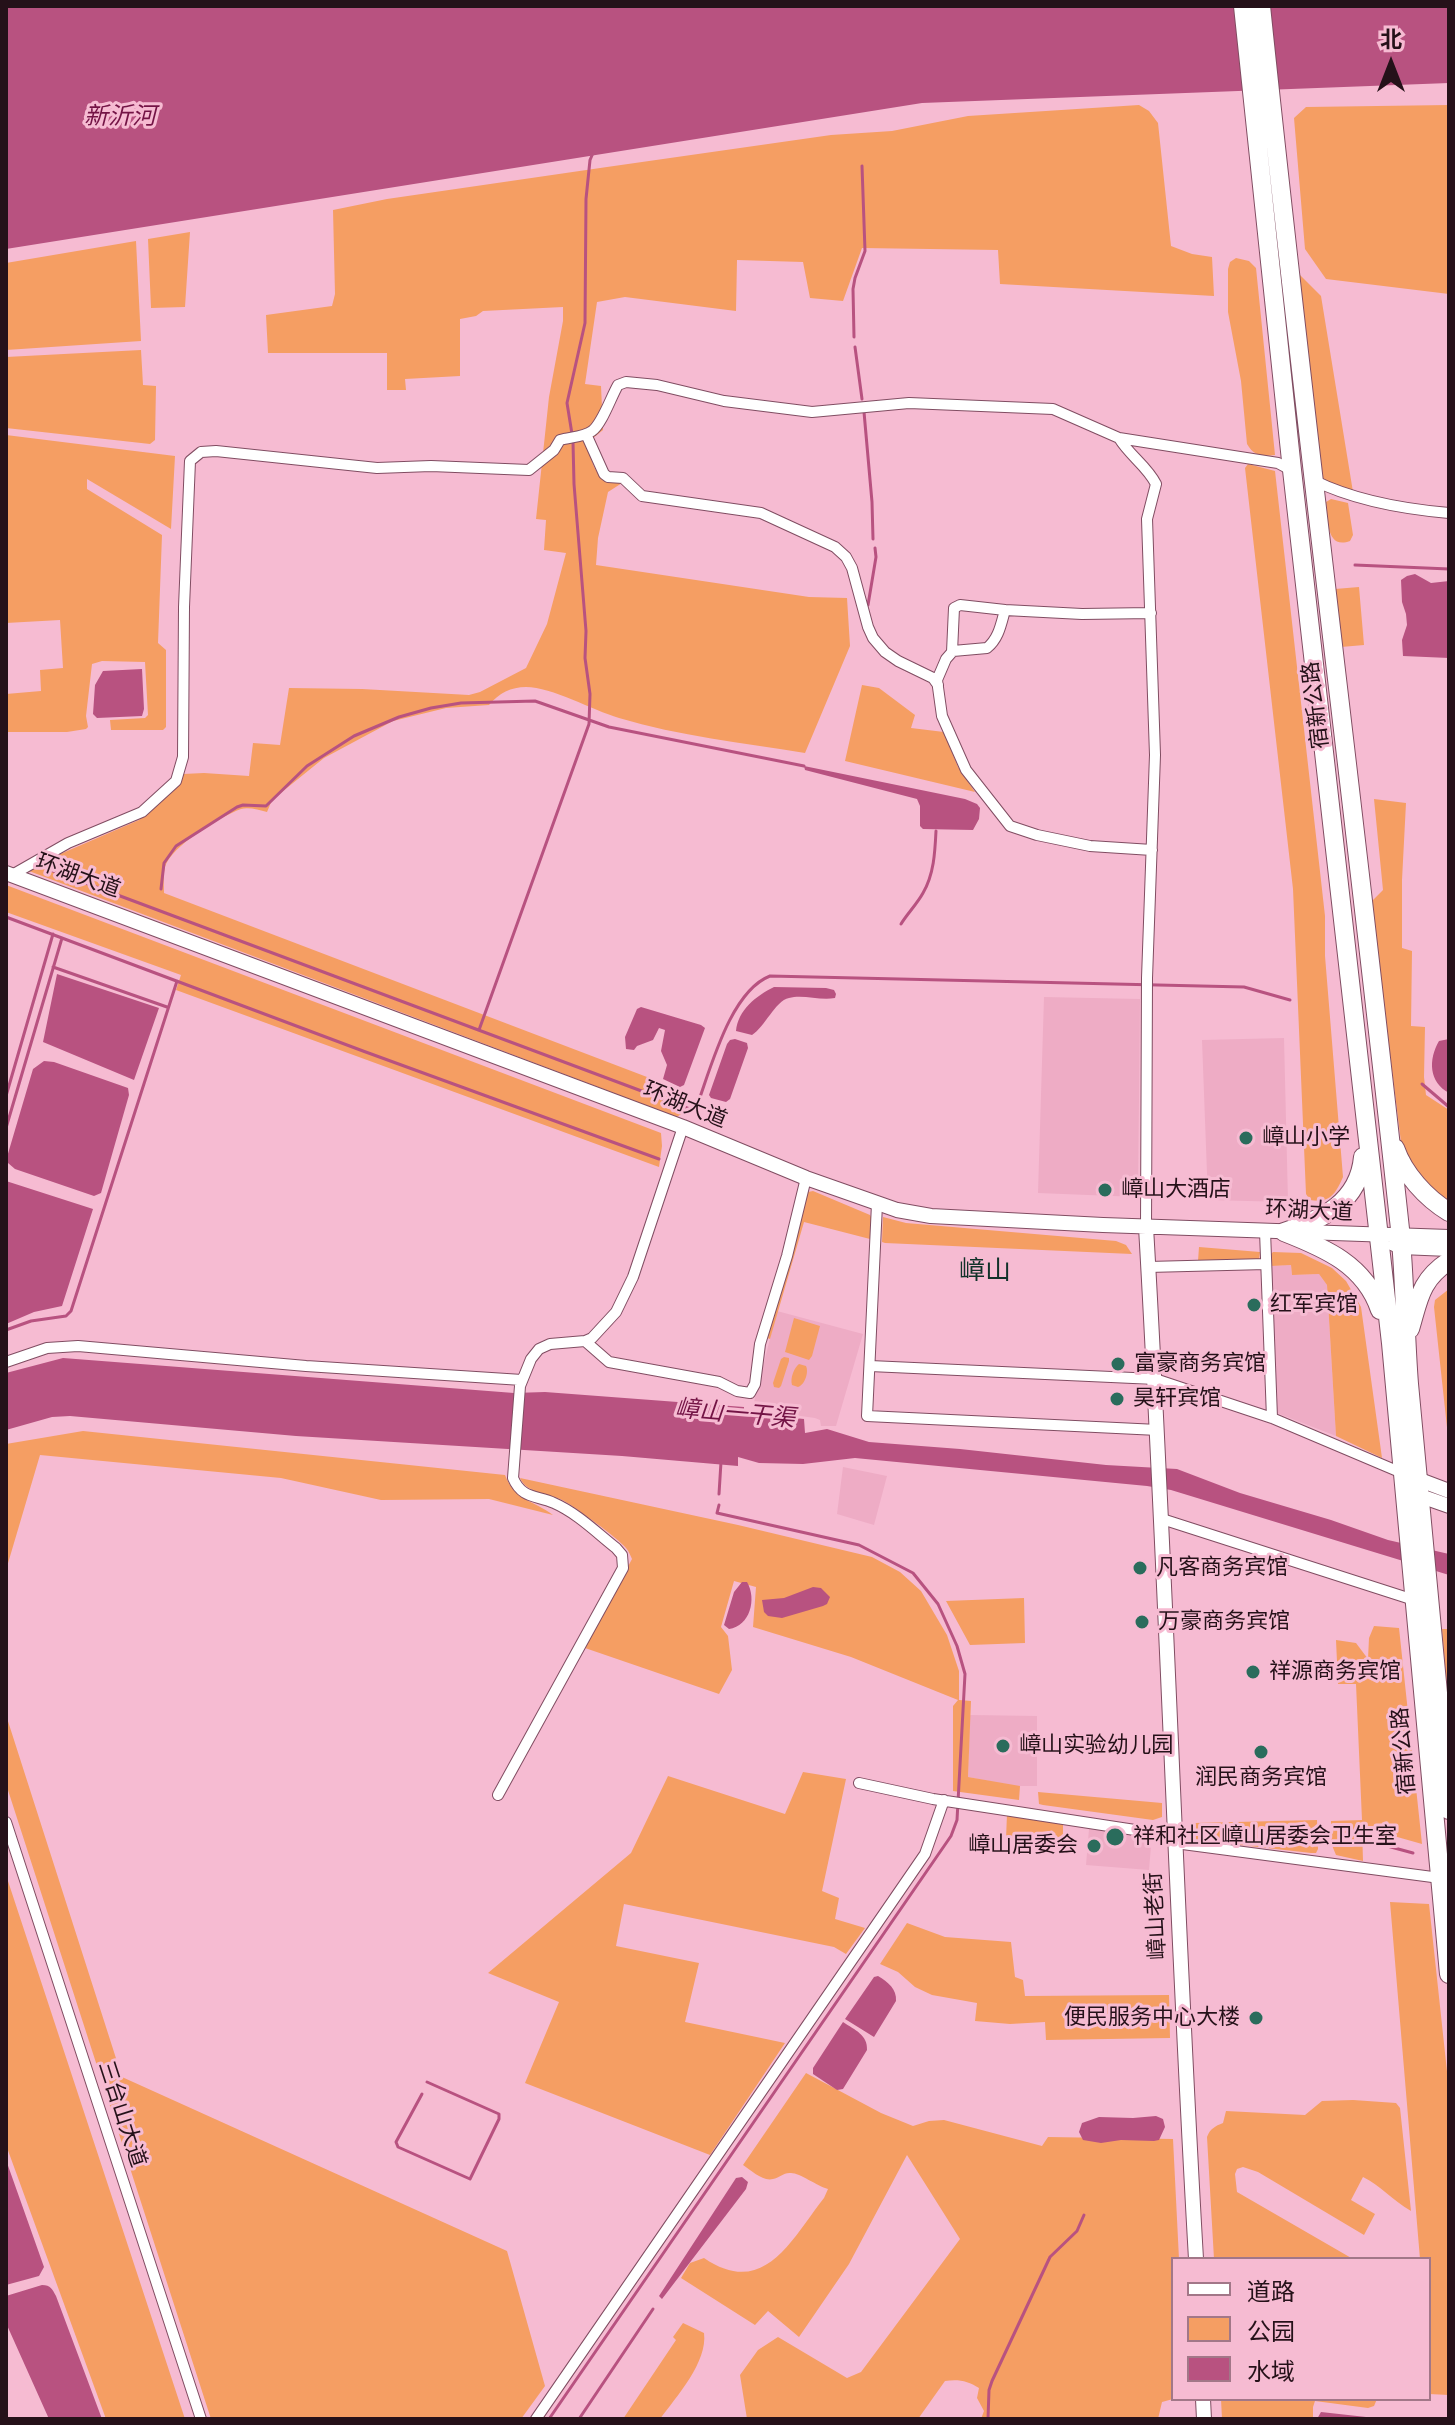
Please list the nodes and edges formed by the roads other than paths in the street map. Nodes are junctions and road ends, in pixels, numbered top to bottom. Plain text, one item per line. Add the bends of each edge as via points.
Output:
1 (1243, 6) edge
2 (1261, 6) edge
3 (1280, 284) junction
4 (586, 434) junction
5 (1119, 438) junction
6 (1292, 470) junction
7 (1313, 480) junction
8 (1449, 513) edge
9 (1005, 610) junction
10 (1151, 613) junction
11 (952, 652) junction
12 (938, 685) junction
13 (1347, 762) junction
14 (1324, 764) junction
15 (1152, 850) junction
16 (9, 874) edge
17 (1366, 1126) junction
18 (1388, 1126) junction
19 (683, 1127) junction
20 (806, 1178) junction
21 (877, 1204) junction
22 (1449, 1212) edge
23 (1146, 1227) junction
24 (1274, 1231) junction
25 (1377, 1236) junction
26 (1449, 1237) edge
27 (1401, 1241) junction
28 (1449, 1249) edge
29 (1449, 1261) edge
30 (1266, 1264) junction
31 (1148, 1267) junction
32 (585, 1341) junction
33 (1398, 1343) junction
34 (6, 1362) edge
35 (870, 1366) junction
36 (1155, 1379) junction
37 (521, 1383) junction
38 (1272, 1418) junction
39 (1158, 1434) junction
40 (1411, 1485) junction
41 (1449, 1491) edge
42 (1449, 1506) edge
43 (1161, 1513) junction
44 (1421, 1599) junction
45 (859, 1783) dead end
46 (498, 1795) dead end
47 (954, 1801) junction
48 (1449, 1810) edge
49 (6, 1822) edge
50 (1174, 1840) junction
51 (1440, 1878) junction
52 (1449, 1974) edge
53 (1196, 2257) edge
54 (201, 2419) edge
55 (536, 2419) edge

1 - 3 highway, 宿新公路
2 - 3 highway, 宿新公路
3 - 6 highway, 宿新公路
3 - 7 highway, 宿新公路
4 - 5 street via 599,423 618,385 626,382 812,412 909,403 1053,409
4 - 12 street via 604,474 623,478 642,496 761,513 835,547 852,568 877,644
4 - 16 street via 560,440 529,470 377,468 201,452 190,461 183,757 176,781 142,812
5 - 6 street via 1278,463
5 - 10 street via 1156,484 1147,519
6 - 14 highway, 宿新公路
7 - 8 street via 1360,499
7 - 13 highway, 宿新公路
9 - 10 street
9 - 11 street via 991,645
9 - 11 street via 954,608
10 - 15 street
11 - 12 street
12 - 15 street via 942,716 966,770 1010,826 1090,846
13 - 14 highway, 宿新公路
13 - 18 highway
14 - 17 highway
15 - 23 street
16 - 19 main road, 环湖大道
17 - 24 highway via 1362,1167 1348,1197 1323,1217
17 - 25 highway
18 - 22 highway via 1401,1164
18 - 27 highway
19 - 20 main road, 环湖大道
19 - 32 street via 626,1295
20 - 21 main road, 环湖大道
20 - 32 street via 750,1393 719,1382 609,1362
21 - 23 main road, 环湖大道 via 931,1216
21 - 35 street
23 - 24 main road, 环湖大道
23 - 31 main road, 嶂山老街
24 - 25 main road, 环湖大道
24 - 30 street
24 - 33 highway via 1321,1246 1344,1260 1369,1286
25 - 27 main road, 环湖大道
25 - 33 highway
26 - 27 main road
27 - 28 main road
27 - 33 highway
29 - 33 highway via 1425,1283
30 - 31 street
30 - 38 street
31 - 36 main road, 嶂山老街
32 - 37 street via 539,1349
33 - 40 highway, 宿新公路
34 - 37 street via 47,1348 78,1346
35 - 36 street
35 - 39 street via 867,1416
36 - 38 street
36 - 39 main road, 嶂山老街
37 - 46 street via 513,1478 517,1489 565,1509 616,1548 623,1568
38 - 40 street
39 - 43 main road, 嶂山老街
40 - 41 main road
40 - 42 main road
40 - 44 highway, 宿新公路
43 - 44 street
43 - 50 main road, 嶂山老街
44 - 48 highway, 宿新公路
44 - 51 highway, 宿新公路
45 - 47 street
47 - 50 street
47 - 55 street via 925,1854
49 - 54 street, 三台山大道
50 - 51 street
50 - 53 main road, 嶂山老街
51 - 52 highway, 宿新公路

